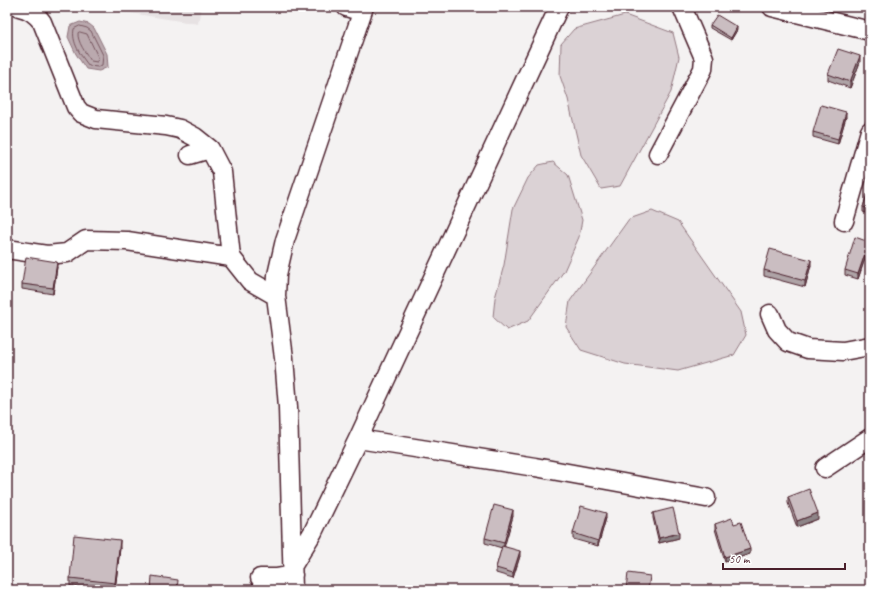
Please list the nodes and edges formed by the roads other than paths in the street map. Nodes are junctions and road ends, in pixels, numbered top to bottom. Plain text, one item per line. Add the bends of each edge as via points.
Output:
1 (19, 7) edge
2 (559, 7) edge
3 (682, 7) edge
4 (772, 7) edge
5 (357, 9) edge
6 (870, 31) edge
7 (870, 130) edge
8 (210, 149) junction
9 (658, 154) dead end
10 (190, 155) dead end
11 (844, 221) dead end
12 (7, 249) edge
13 (231, 257) junction
14 (276, 296) junction
15 (770, 314) dead end
16 (870, 346) edge
17 (870, 438) edge
18 (358, 439) junction
19 (825, 468) dead end
20 (706, 498) dead end
21 (293, 577) edge
22 (260, 578) dead end

1 - 8 street via 27,8 42,22 76,107 82,113 96,119 180,129 195,136
2 - 18 street
3 - 9 street via 704,58 703,69
4 - 6 street
5 - 14 street via 285,240 277,275
7 - 11 street
8 - 10 street
8 - 13 street via 222,172
12 - 13 street via 47,255 67,253 86,240 127,241
13 - 14 street via 250,281
14 - 21 street via 288,407
15 - 16 street via 777,330 788,342 808,349 843,351
17 - 19 street
18 - 20 street via 535,466
18 - 21 street
21 - 22 street

